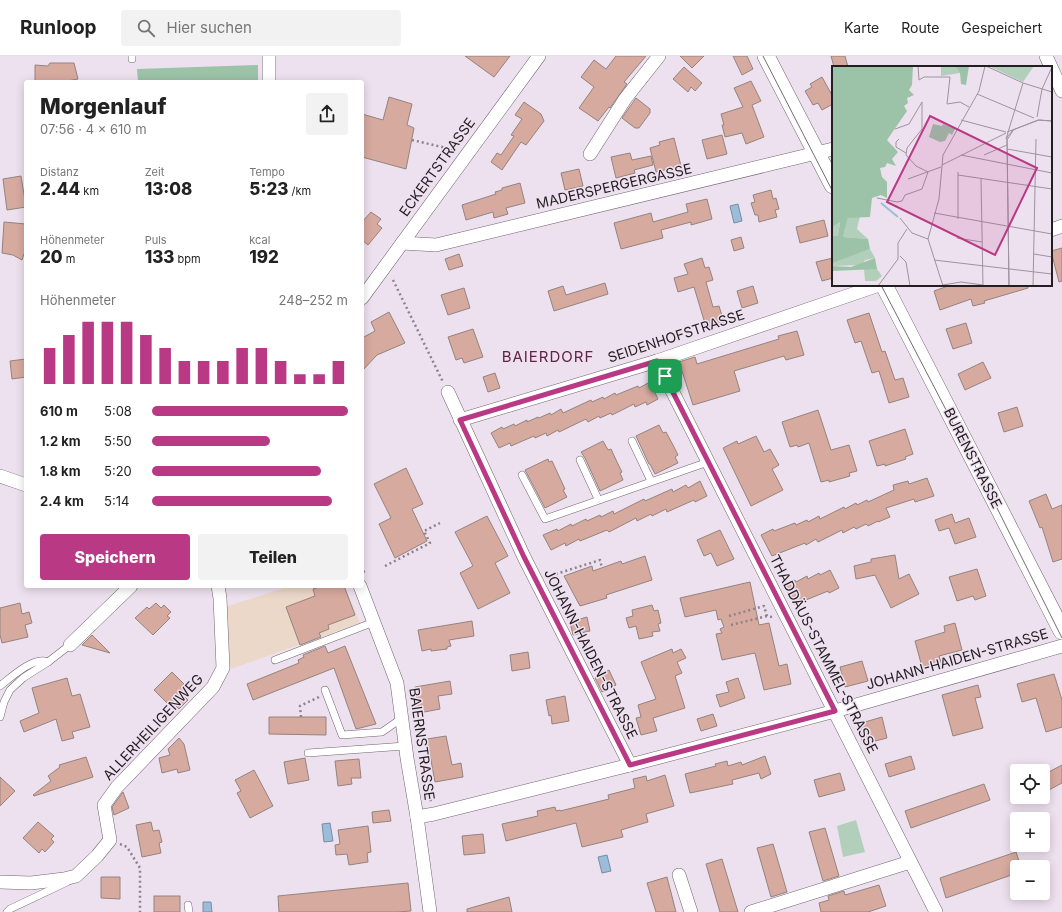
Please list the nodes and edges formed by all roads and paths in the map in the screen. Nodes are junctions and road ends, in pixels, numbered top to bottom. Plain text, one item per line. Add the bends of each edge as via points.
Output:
1 (269, 56) edge
2 (538, 56) edge
3 (659, 56) edge
4 (766, 56) edge
5 (1046, 56) edge
6 (1050, 66) edge
7 (1052, 70) edge
8 (269, 80) edge
9 (1058, 84) edge
10 (412, 140) dead end
11 (455, 150) dead end
12 (825, 152) edge
13 (590, 154) dead end
14 (832, 181) edge
15 (1062, 226) edge
16 (1052, 230) edge
17 (402, 243) junction
18 (393, 280) dead end
19 (876, 286) edge
20 (885, 286) edge
21 (364, 295) edge
22 (657, 361) junction
23 (448, 392) joint
24 (460, 420) junction
25 (632, 441) dead end
26 (580, 460) dead end
27 (708, 462) junction
28 (522, 475) dead end
29 (0, 476) edge
30 (651, 481) junction
31 (24, 484) edge
32 (598, 499) junction
33 (440, 523) dead end
34 (384, 566) dead end
35 (602, 568) dead end
36 (129, 588) edge
37 (218, 588) edge
38 (361, 588) edge
39 (563, 592) dead end
40 (785, 613) junction
41 (729, 616) dead end
42 (767, 616) junction
43 (374, 622) junction
44 (731, 625) dead end
45 (1062, 631) edge
46 (70, 645) joint
47 (1062, 646) edge
48 (275, 660) dead end
49 (48, 662) junction
50 (0, 686) edge
51 (326, 692) joint
52 (835, 711) junction
53 (0, 717) edge
54 (301, 717) dead end
55 (402, 718) junction
56 (405, 746) junction
57 (308, 753) dead end
58 (630, 765) junction
59 (417, 817) junction
60 (110, 840) junction
61 (910, 862) junction
62 (679, 875) dead end
63 (71, 877) junction
64 (0, 882) edge
65 (7, 912) edge
66 (140, 912) edge
67 (430, 912) edge
68 (691, 912) edge
69 (751, 912) edge
70 (936, 912) edge

1 - 8 street
2 - 17 street, ECKERTSTRASSE
3 - 13 street via 625,99
4 - 12 street
5 - 6 street
7 - 9 street
10 - 11 path
12 - 14 street
12 - 17 street, MADERSPERGERGASSE via 436,245
15 - 16 street
17 - 21 street, ECKERTSTRASSE
18 - 23 path
19 - 22 street, SEIDENHOFSTRASSE
20 - 45 street, BURENSTRASSE
22 - 24 street, SEIDENHOFSTRASSE
22 - 27 street, THADDÄUS-STAMMEL-STRASSE
23 - 24 street
24 - 58 street, JOHANN-HAIDEN-STRASSE via 524,557
25 - 30 lane
26 - 32 lane
27 - 30 lane
27 - 40 street, THADDÄUS-STAMMEL-STRASSE
28 - 32 lane via 544,519
29 - 31 street
30 - 32 lane
33 - 34 path via 424,531 430,543
35 - 39 path via 600,560 556,574
36 - 46 street
37 - 60 street, ALLERHEILIGENWEG via 223,668 221,673 213,687 117,787 104,805
38 - 43 street, BAIERNSTRASSE
40 - 42 path via 774,617
40 - 52 street, THADDÄUS-STAMMEL-STRASSE
41 - 42 path via 764,606
42 - 44 path
43 - 48 lane
43 - 55 street, BAIERNSTRASSE via 397,683
46 - 49 lane
47 - 52 street, JOHANN-HAIDEN-STRASSE
49 - 50 lane via 44,660 22,669
49 - 53 lane via 10,690
51 - 54 path via 300,706
51 - 55 lane via 342,735 382,732
52 - 58 street, JOHANN-HAIDEN-STRASSE
52 - 61 street, THADDÄUS-STAMMEL-STRASSE
55 - 56 street, BAIERNSTRASSE
56 - 57 lane
56 - 59 street, BAIERNSTRASSE
58 - 59 street, JOHANN-HAIDEN-STRASSE
59 - 67 street, BAIERNSTRASSE
60 - 63 street via 76,876
60 - 66 path via 127,847 140,868
61 - 69 street
61 - 70 street, THADDÄUS-STAMMEL-STRASSE
62 - 68 street
63 - 64 street via 31,883
63 - 65 lane via 65,883

